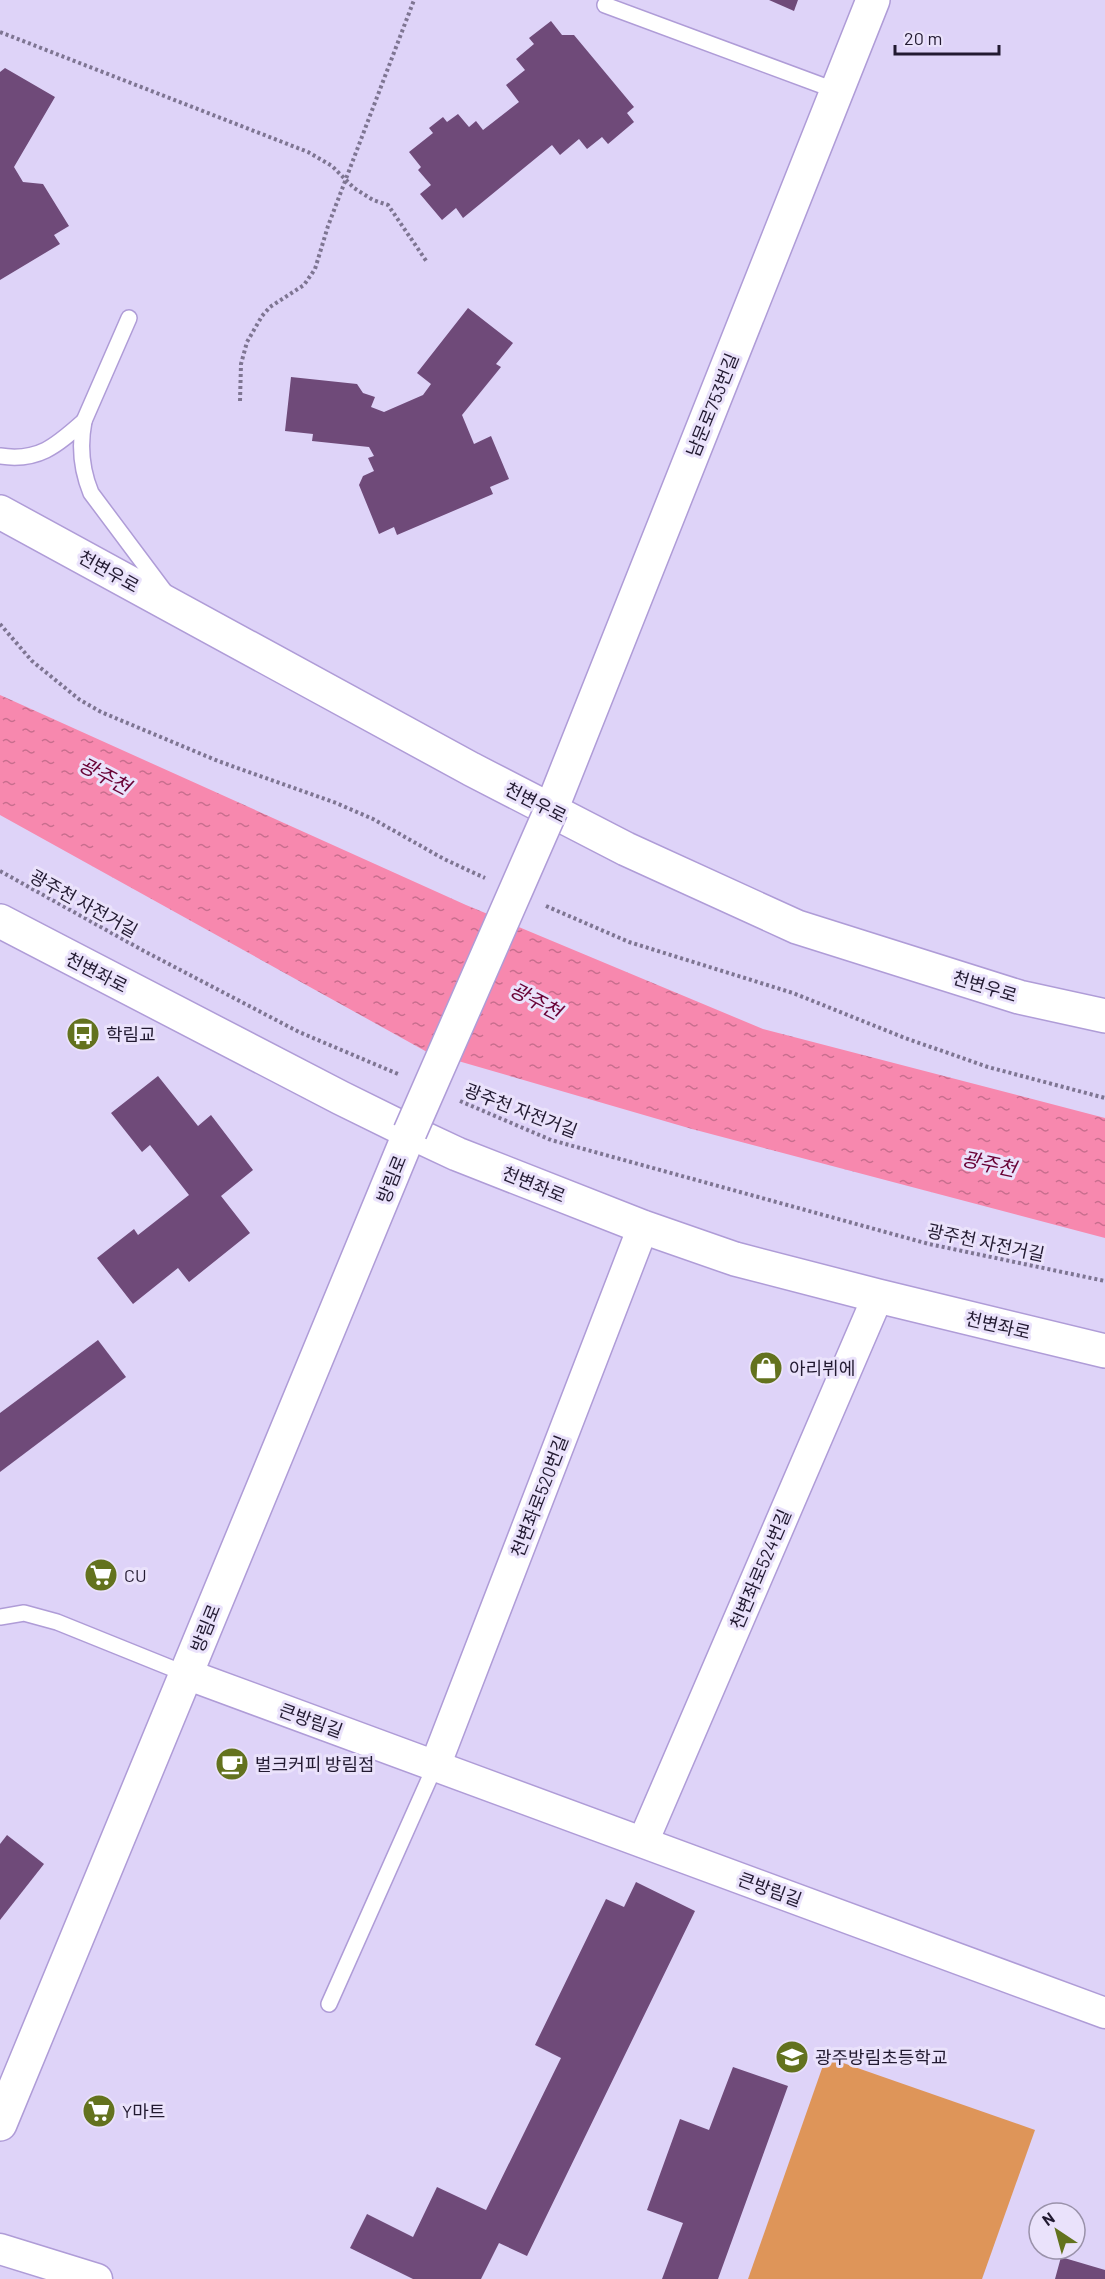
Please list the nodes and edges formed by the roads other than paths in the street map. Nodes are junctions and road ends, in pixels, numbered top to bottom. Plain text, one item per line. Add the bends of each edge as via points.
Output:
1 (873, 0) edge
2 (605, 5) dead end
3 (837, 91) junction
4 (129, 318) dead end
5 (84, 421) junction
6 (0, 456) edge
7 (0, 512) edge
8 (177, 609) junction
9 (551, 810) junction
10 (0, 921) edge
11 (1105, 1016) edge
12 (410, 1132) junction
13 (643, 1227) junction
14 (878, 1296) junction
15 (1105, 1351) edge
16 (0, 1617) edge
17 (186, 1674) junction
18 (435, 1766) junction
19 (643, 1842) junction
20 (329, 2004) dead end
21 (1105, 2013) edge
22 (0, 2124) edge
23 (0, 2249) edge
24 (97, 2279) edge

1 - 3 street, 남문로753번길
2 - 3 lane
3 - 9 street, 남문로753번길
4 - 5 lane
5 - 6 lane via 44,452
5 - 8 lane via 81,454 91,493
7 - 8 street, 천변우로
8 - 9 street, 천변우로
9 - 11 street, 천변우로 via 626,849 797,927 1019,997
9 - 12 street, 남문로753번길, bridge
10 - 12 street, 천변좌로
12 - 13 street, 천변좌로
12 - 17 street, 방림로
13 - 14 street, 천변좌로 via 735,1259
13 - 18 street, 천변좌로520번길
14 - 15 street, 천변좌로
14 - 19 street, 천변좌로524번길
16 - 17 lane via 24,1613 57,1622
17 - 18 street, 큰방림길
17 - 22 street, 방림로
18 - 19 street, 큰방림길
18 - 20 lane
19 - 21 street, 큰방림길
23 - 24 street

